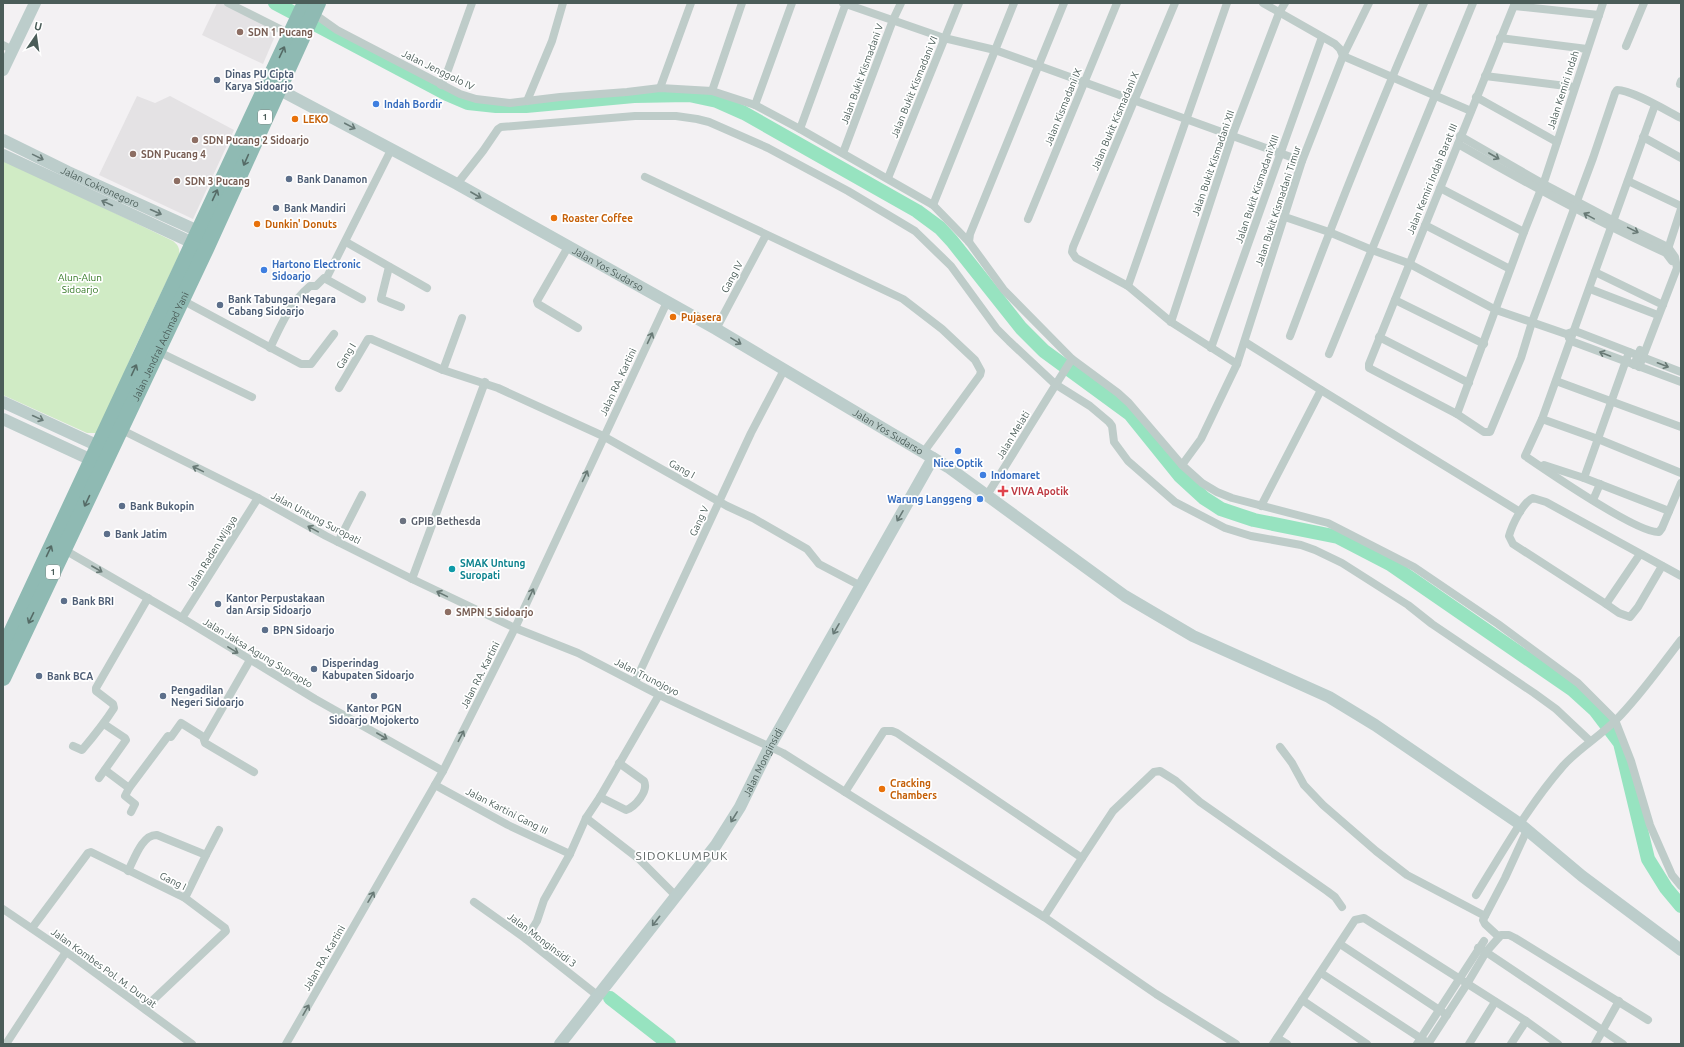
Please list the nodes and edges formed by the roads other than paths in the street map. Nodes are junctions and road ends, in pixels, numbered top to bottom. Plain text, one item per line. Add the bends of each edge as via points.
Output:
1 (35, 3) edge
2 (228, 3) edge
3 (472, 3) edge
4 (563, 3) edge
5 (691, 3) edge
6 (742, 3) edge
7 (792, 3) edge
8 (845, 3) edge
9 (901, 3) edge
10 (959, 3) edge
11 (1014, 3) edge
12 (1064, 3) edge
13 (1117, 3) edge
14 (1175, 3) edge
15 (1227, 3) edge
16 (1263, 3) edge
17 (1285, 3) edge
18 (1369, 3) edge
19 (1424, 3) edge
20 (1473, 3) edge
21 (1603, 3) edge
22 (1644, 3) edge
23 (1514, 4) edge
24 (1279, 13) junction
25 (1599, 15) junction
26 (304, 16) edge
27 (893, 20) junction
28 (1322, 37) junction
29 (944, 38) junction
30 (1500, 38) junction
31 (1626, 46) dead end
32 (8, 47) edge
33 (1588, 49) junction
34 (995, 50) junction
35 (1343, 56) junction
36 (1037, 66) junction
37 (3, 70) edge
38 (1485, 76) junction
39 (1392, 78) junction
40 (1084, 82) junction
41 (441, 85) junction
42 (1574, 87) junction
43 (278, 88) junction
44 (660, 88) junction
45 (712, 91) junction
46 (1435, 96) junction
47 (1476, 97) junction
48 (1135, 100) junction
49 (527, 101) junction
50 (755, 105) junction
51 (1655, 105) junction
52 (1471, 111) junction
53 (1681, 118) edge
54 (1187, 119) junction
55 (800, 129) junction
56 (1232, 136) junction
57 (1643, 137) junction
58 (3, 140) edge
59 (1459, 140) junction
60 (1557, 142) junction
61 (392, 148) junction
62 (843, 153) junction
63 (1279, 154) junction
64 (3, 156) edge
65 (1681, 158) edge
66 (1302, 161) junction
67 (645, 177) dead end
68 (888, 178) junction
69 (1628, 181) junction
70 (456, 184) junction
71 (1542, 187) junction
72 (1440, 188) junction
73 (1575, 204) junction
74 (933, 205) junction
75 (1681, 208) edge
76 (1285, 217) junction
77 (1028, 219) dead end
78 (1424, 225) junction
79 (1612, 225) junction
80 (1329, 232) junction
81 (1524, 232) junction
82 (766, 235) junction
83 (199, 241) junction
84 (346, 242) junction
85 (969, 242) junction
86 (568, 247) junction
87 (1372, 250) junction
88 (1667, 250) junction
89 (1408, 263) junction
90 (389, 267) junction
91 (1510, 269) junction
92 (1595, 272) junction
93 (326, 279) junction
94 (1128, 286) junction
95 (427, 288) dead end
96 (1590, 289) junction
97 (362, 299) dead end
98 (182, 300) junction
99 (1395, 300) junction
100 (666, 302) junction
101 (1661, 304) junction
102 (401, 307) dead end
103 (1496, 310) junction
104 (1655, 314) junction
105 (462, 318) dead end
106 (1170, 322) junction
107 (1532, 322) junction
108 (578, 328) dead end
109 (716, 329) junction
110 (334, 334) dead end
111 (1571, 335) junction
112 (1290, 336) dead end
113 (1379, 337) junction
114 (1245, 342) junction
115 (1484, 344) junction
116 (270, 348) junction
117 (1211, 348) junction
118 (157, 351) junction
119 (1630, 352) junction
120 (1330, 354) dead end
121 (1640, 356) junction
122 (1070, 362) junction
123 (1237, 364) junction
124 (1633, 365) junction
125 (443, 370) junction
126 (784, 370) junction
127 (1681, 372) edge
128 (1057, 381) junction
129 (1556, 381) junction
130 (485, 382) junction
131 (1681, 382) edge
132 (1469, 383) junction
133 (338, 388) dead end
134 (1321, 390) junction
135 (252, 397) dead end
136 (1612, 401) junction
137 (3, 402) edge
138 (1457, 414) junction
139 (3, 419) edge
140 (1542, 419) junction
141 (114, 427) junction
142 (1681, 427) edge
143 (603, 436) junction
144 (1598, 439) junction
145 (928, 455) junction
146 (100, 456) junction
147 (1534, 462) junction
148 (1182, 465) junction
149 (1681, 473) edge
150 (1584, 478) junction
151 (1681, 483) edge
152 (1600, 484) junction
153 (362, 495) dead end
154 (987, 495) junction
155 (258, 498) junction
156 (1593, 500) junction
157 (719, 501) junction
158 (1261, 506) junction
159 (1669, 511) junction
160 (1520, 512) junction
161 (338, 542) junction
162 (63, 549) junction
163 (1640, 554) junction
164 (1662, 566) junction
165 (1681, 576) edge
166 (412, 579) junction
167 (861, 586) junction
168 (148, 598) junction
169 (1606, 604) junction
170 (182, 618) junction
171 (515, 628) junction
172 (1681, 640) edge
173 (3, 650) edge
174 (250, 660) junction
175 (3, 678) edge
176 (635, 682) junction
177 (659, 695) junction
178 (1613, 722) junction
179 (104, 724) junction
180 (205, 738) junction
181 (1593, 739) junction
182 (73, 746) dead end
183 (770, 746) junction
184 (1280, 747) dead end
185 (618, 764) junction
186 (105, 770) junction
187 (443, 771) junction
188 (254, 772) dead end
189 (99, 778) dead end
190 (435, 785) junction
191 (129, 788) junction
192 (845, 792) junction
193 (600, 797) junction
194 (130, 812) dead end
195 (586, 818) junction
196 (1524, 827) junction
197 (219, 830) dead end
198 (570, 854) junction
199 (206, 855) junction
200 (1082, 858) junction
201 (128, 871) junction
202 (1681, 886) edge
203 (1476, 894) dead end
204 (676, 896) junction
205 (185, 898) junction
206 (474, 902) dead end
207 (1342, 907) dead end
208 (3, 909) edge
209 (1485, 916) junction
210 (1044, 917) junction
211 (32, 928) junction
212 (1499, 937) junction
213 (526, 939) junction
214 (1484, 940) dead end
215 (1340, 944) junction
216 (1482, 950) junction
217 (1681, 950) edge
218 (66, 952) junction
219 (1321, 972) junction
220 (1459, 979) junction
221 (1467, 984) junction
222 (597, 996) junction
223 (1302, 1000) junction
224 (1619, 1001) junction
225 (1495, 1002) junction
226 (146, 1010) junction
227 (1443, 1012) junction
228 (1648, 1020) dead end
229 (1526, 1021) junction
230 (1602, 1031) junction
231 (1275, 1041) edge
232 (1419, 1041) edge
233 (1555, 1043) edge
234 (6, 1044) edge
235 (192, 1044) edge
236 (286, 1044) edge
237 (560, 1044) edge
238 (1236, 1044) edge
239 (1287, 1044) edge
240 (1367, 1044) edge
241 (1428, 1044) edge
242 (1469, 1044) edge
243 (1511, 1044) edge
244 (1595, 1044) edge
245 (1623, 1044) edge

1 - 32 street
2 - 26 street, Jalan Jenggolo IV
3 - 41 street
4 - 49 street via 552,41
5 - 44 street
6 - 45 street
7 - 50 street
8 - 27 street
8 - 55 street
9 - 27 street, Jalan Bukit Kismadani V
10 - 29 street, Jalan Bukit Kismadani VI
11 - 34 street
12 - 36 street
13 - 40 street, Jalan Kismadani IX
14 - 48 street, Jalan Bukit Kismadani X
15 - 54 street
16 - 24 street
17 - 24 street, Jalan Bukit Kismadani XII
18 - 35 street, Jalan Bukit Kismadani Timur
19 - 39 street
20 - 46 street
21 - 25 street, Jalan Kemiri Indah
22 - 31 street
23 - 25 street
23 - 30 street, Jalan Kemiri Indah Barat III
24 - 28 street
24 - 56 street, Jalan Bukit Kismadani XII
25 - 33 street, Jalan Kemiri Indah
26 - 41 street, Jalan Jenggolo IV via 337,30
26 - 43 highway, Jalan Jendral Achmad Yani / 1
83 -> 26 highway, Jalan Jendral Achmad Yani / 1
27 - 29 street
27 - 62 street, Jalan Bukit Kismadani V
28 - 35 street via 1340,49
28 - 63 street, Jalan Bukit Kismadani XIII
29 - 34 street
29 - 68 street, Jalan Bukit Kismadani VI
30 - 33 street
30 - 38 street, Jalan Kemiri Indah Barat III
32 - 37 street
33 - 42 street, Jalan Kemiri Indah
34 - 36 street
34 - 74 street
35 - 39 street
35 - 66 street, Jalan Bukit Kismadani Timur
36 - 40 street
36 - 85 street
38 - 42 street
38 - 47 street, Jalan Kemiri Indah Barat III
39 - 46 street
39 - 80 street
40 - 48 street
40 - 77 street, Jalan Kismadani IX
41 - 49 street, Jalan Jenggolo IV via 476,99 504,103
42 - 60 street, Jalan Kemiri Indah
43 -> 61 street, Jalan Yos Sudarso
43 -> 83 highway, Jalan Jendral Achmad Yani / 1
44 - 45 street, Jalan Jenggolo IV
44 - 49 street, Jalan Jenggolo IV
45 - 50 street, Jalan Jenggolo IV
46 - 52 street
46 - 87 street
47 - 52 street, Jalan Kemiri Indah Barat III
47 - 60 street
48 - 54 street
48 - 94 street, Jalan Bukit Kismadani X via 1072,252 1076,258
50 - 55 street, Jalan Jenggolo IV
51 - 53 street
51 - 57 street
51 - 73 street via 1617,90
52 - 59 street, Jalan Kemiri Indah Barat III
54 - 56 street
54 - 94 street
55 - 62 street, Jalan Jenggolo IV
56 - 63 street
56 - 106 street, Jalan Bukit Kismadani XII
57 - 65 street
57 - 69 street
58 -> 83 street, Jalan Cokronegoro
59 - 71 street
59 - 72 street, Jalan Kemiri Indah Barat III
60 - 71 street, Jalan Kemiri Indah
61 - 70 street, Jalan Yos Sudarso
61 - 84 street
62 - 68 street, Jalan Jenggolo IV
63 - 66 street
63 - 117 street, Jalan Bukit Kismadani XIII
83 -> 64 street, Jalan Cokronegoro
66 - 76 street, Jalan Bukit Kismadani Timur
67 - 82 street
68 - 74 street, Jalan Jenggolo IV
69 - 75 street
69 - 79 street
70 -> 86 street, Jalan Yos Sudarso
70 - 128 street via 501,127 635,116 676,116 709,122 768,148 915,231 951,266 997,328 1023,355
71 - 73 street
71 - 81 street, Jalan Kemiri Indah
72 - 78 street, Jalan Kemiri Indah Barat III
72 - 81 street
73 - 79 street
73 - 107 street
74 - 85 street, Jalan Jenggolo IV
75 - 88 street
76 - 80 street
76 - 114 street, Jalan Bukit Kismadani Timur
78 - 89 street, Jalan Kemiri Indah Barat III
78 - 91 street
79 - 88 street
79 - 92 street
80 - 87 street
80 - 112 street
81 - 91 street, Jalan Kemiri Indah
82 - 109 street, Gang IV
82 - 145 street via 903,299 942,329 975,360 980,374
83 - 98 highway, Jalan Jendral Achmad Yani / 1
141 -> 83 highway, Jalan Jendral Achmad Yani / 1
84 - 90 street
84 - 93 street
85 - 122 street, Jalan Jenggolo IV via 1004,290
86 - 100 street, Jalan Yos Sudarso
86 - 108 street via 537,301
87 - 89 street
87 - 120 street
88 - 101 street via 1672,267
89 - 99 street, Jalan Kemiri Indah Barat III
89 - 103 street
90 - 95 street
90 - 102 street via 381,299
91 - 103 street, Jalan Kemiri Indah
92 - 96 street
92 - 101 street
93 - 97 street
93 - 116 street via 303,292 286,314
94 - 106 street
96 - 104 street
96 - 111 street
98 - 116 street
98 - 118 highway, Jalan Jendral Achmad Yani / 1
99 - 113 street, Jalan Kemiri Indah Barat III
99 - 115 street
100 - 109 street, Jalan Yos Sudarso
143 -> 100 street, Jalan RA. Kartini
101 - 104 street
101 - 121 street
103 - 107 street
103 - 115 street, Jalan Kemiri Indah
104 - 121 street
105 - 125 street
106 - 117 street
107 - 111 street
107 - 138 street via 1521,358 1490,432 1484,432
109 -> 126 street, Jalan Yos Sudarso
110 - 116 street via 311,364 301,364
111 - 119 street
124 -> 111 street
111 - 129 street
113 - 132 street
113 - 138 street, Jalan Kemiri Indah Barat III via 1369,368
114 - 123 street, Jalan Bukit Kismadani Timur
114 - 134 street
115 - 132 street, Jalan Kemiri Indah
117 - 123 street
118 - 135 street
118 - 141 highway, Jalan Jendral Achmad Yani / 1
119 - 121 street
119 - 124 street
121 - 124 street
121 -> 127 street
122 - 128 street, Jalan Melati
122 - 148 street, Jalan Jenggolo IV via 1097,376 1130,403
123 - 148 street, Jalan Bukit Kismadani Timur via 1201,440
124 - 131 street
124 - 136 street
125 - 130 street, Gang I
125 - 133 street, Gang I via 369,339
126 - 145 street, Jalan Yos Sudarso
126 - 157 street, Gang V
128 - 154 street, Jalan Melati
128 - 181 street via 1112,426 1114,442 1128,461 1175,502 1225,528 1251,536 1301,545 1342,563 1408,605 1540,697
129 - 136 street
129 - 140 street
130 - 143 street, Gang I
130 - 166 street
132 - 138 street, Jalan Kemiri Indah
134 - 158 street
134 - 160 street
136 - 142 street
136 - 144 street
137 -> 146 street
139 - 146 street
140 - 144 street
140 - 147 street via 1525,456
141 - 146 highway, Jalan Jendral Achmad Yani / 1
155 -> 141 street, Jalan Untung Suropati
143 - 157 street, Gang I
171 -> 143 street, Jalan RA. Kartini
144 - 149 street
144 - 150 street
145 - 154 street, Jalan Yos Sudarso
145 -> 167 street, Jalan Monginsidi
146 -> 162 highway, Jalan Jendral Achmad Yani / 1
173 -> 146 highway, Jalan Jendral Achmad Yani / 1
147 - 150 street
147 - 156 street
148 - 158 street, Jalan Jenggolo IV via 1198,480 1217,492
150 - 152 street
151 - 159 street
152 - 156 street
152 - 159 street
153 - 161 street
154 - 196 street, Jalan Yos Sudarso via 1125,596 1193,636 1329,697 1375,725
161 -> 155 street, Jalan Untung Suropati
155 - 170 street, Jalan Raden Wijaya
156 - 159 street via 1654,532 1659,532 1662,528
157 - 167 street, Gang I via 807,549 819,564
157 - 176 street, Gang V
158 - 178 street, Jalan Jenggolo IV via 1328,523 1414,567 1578,683
160 - 163 street via 1529,500 1538,499
160 - 169 street via 1509,536 1513,544
161 - 166 street, Jalan Untung Suropati
162 -> 168 street, Jalan Jaksa Agung Suprapto
162 -> 175 highway, Jalan Jendral Achmad Yani / 1
163 - 164 street
163 - 169 street
164 - 165 street
164 - 169 street via 1630,617
171 -> 166 street, Jalan Untung Suropati
167 -> 183 street, Jalan Monginsidi
168 - 170 street, Jalan Jaksa Agung Suprapto
168 - 179 street via 96,688 101,696 114,705
170 -> 174 street, Jalan Jaksa Agung Suprapto
171 - 176 street, Jalan Trunojoyo via 578,653
187 -> 171 street, Jalan RA. Kartini
172 - 178 street
174 - 180 street
174 -> 187 street, Jalan Jaksa Agung Suprapto
176 - 177 street, Jalan Trunojoyo
177 - 183 street, Jalan Trunojoyo
177 - 185 street
178 - 181 street
178 - 202 street via 1631,761 1650,825 1672,875
179 - 182 street via 82,750
179 - 186 street via 126,740
180 - 188 street via 205,743
180 - 191 street via 180,723
181 - 196 street via 1564,766
183 - 192 street, Jalan Trunojoyo
183 -> 204 street, Jalan Monginsidi via 740,807 716,845
184 - 209 street via 1304,785 1323,805 1376,850 1407,875
185 - 193 street
185 - 193 street via 644,781 642,794 636,804 626,810
186 - 189 street
186 - 191 street
187 - 190 street, Jalan RA. Kartini
190 - 198 street, Jalan Kartini Gang III via 508,825
236 -> 190 street, Jalan RA. Kartini
191 - 194 street via 123,797 135,804
192 - 200 street via 879,737 884,731 892,731
192 - 210 street, Jalan Trunojoyo
193 - 195 street
195 - 198 street
195 - 204 street via 639,859
196 - 203 street
196 - 209 street via 1505,878
196 - 217 street, Jalan Yos Sudarso via 1582,876
197 - 199 street
198 - 213 street
199 - 201 street via 152,834 143,842
199 - 205 street
200 - 207 street via 1113,811 1154,772 1160,771 1200,802 1327,890
200 - 210 street
201 - 205 street, Gang I
201 - 211 street, Gang I via 91,852 88,853
204 -> 222 street, Jalan Monginsidi
205 - 226 street, Gang I via 226,931 152,1001
206 - 213 street, Jalan Monginsidi 3
208 - 211 street, Jalan Kombes Pol. M. Duryat
209 - 212 street via 1485,924
210 - 238 street, Jalan Trunojoyo via 1156,994
211 - 218 street, Jalan Kombes Pol. M. Duryat
212 - 216 street
212 - 224 street via 1505,935 1515,938
213 - 222 street, Jalan Monginsidi 3
214 - 216 street
215 - 219 street
215 - 220 street via 1355,920 1364,918
215 - 227 street
216 - 220 street
216 - 221 street
216 - 230 street
218 - 226 street, Jalan Kombes Pol. M. Duryat
218 - 234 street
219 - 223 street
219 - 232 street
220 - 221 street
220 - 227 street
221 - 225 street
221 - 227 street
222 - 237 street, Jalan Monginsidi
223 - 231 street
223 - 240 street
224 - 228 street
224 - 230 street
225 - 229 street
225 - 242 street
226 - 235 street, Jalan Kombes Pol. M. Duryat
227 - 232 street
227 - 241 street
229 - 233 street
229 - 243 street
230 - 244 street
230 - 245 street
231 - 239 street
232 - 241 street

